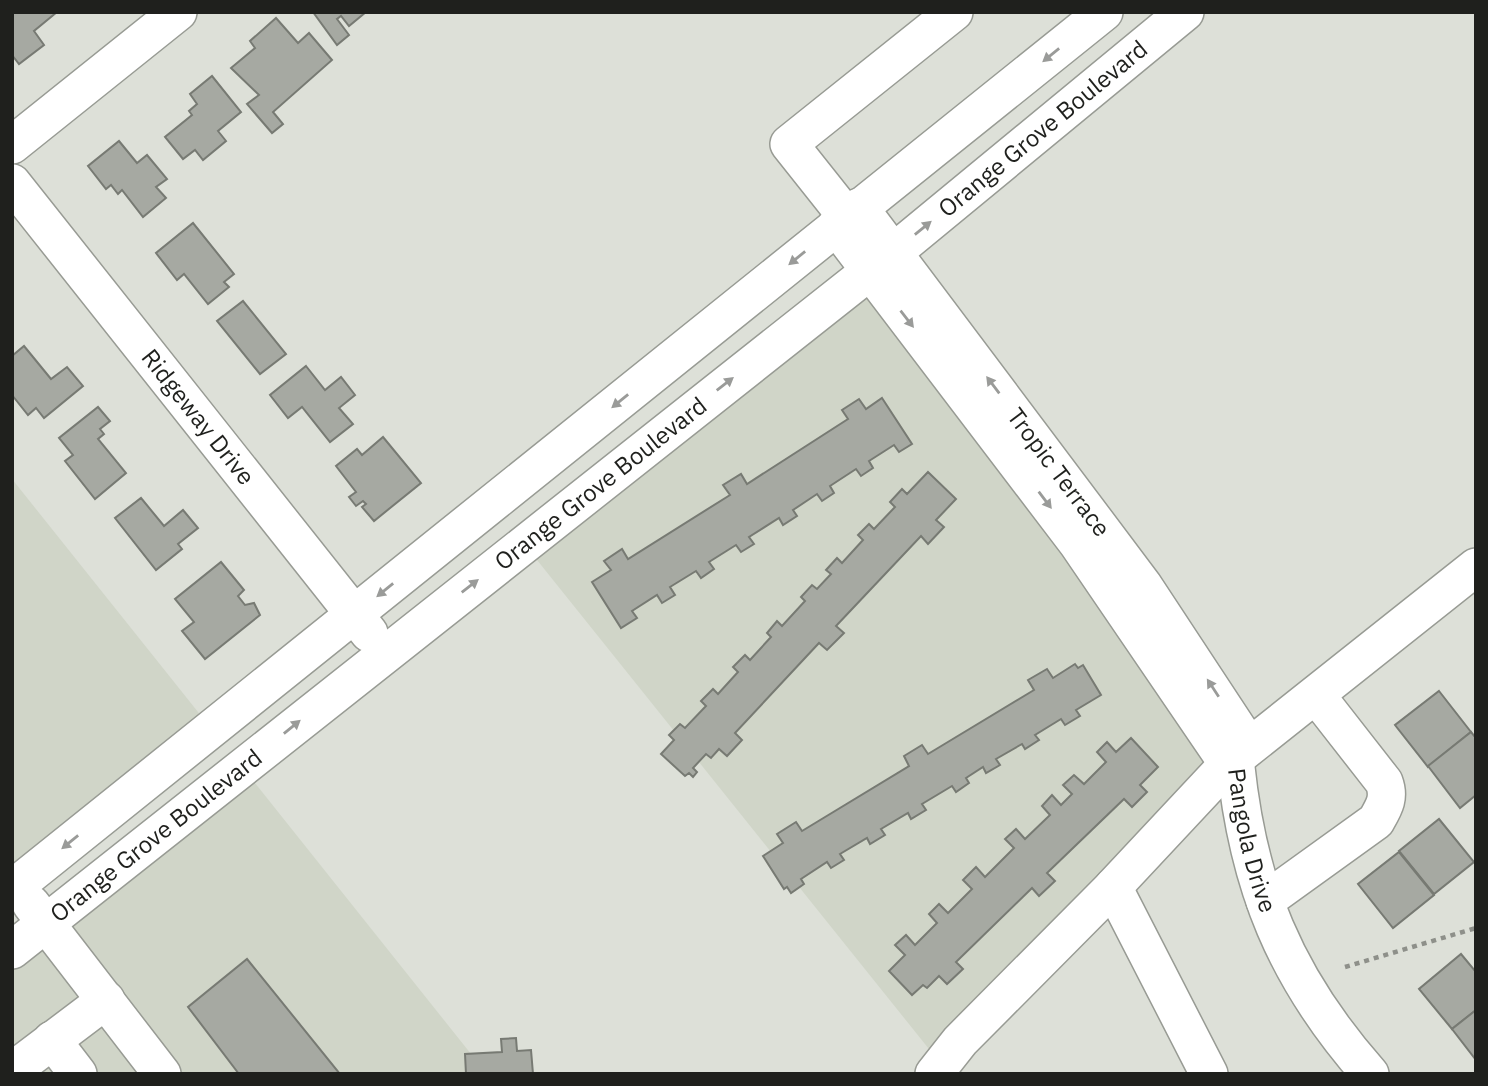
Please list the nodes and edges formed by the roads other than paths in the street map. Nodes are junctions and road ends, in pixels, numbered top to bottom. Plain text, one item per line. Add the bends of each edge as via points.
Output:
1 (178, 12) edge
2 (954, 12) edge
3 (1104, 12) edge
4 (1185, 12) edge
5 (12, 145) edge
6 (12, 183) edge
7 (848, 217) junction
8 (881, 261) junction
9 (1476, 567) edge
10 (355, 615) junction
11 (385, 653) junction
12 (1316, 695) junction
13 (1237, 756) junction
14 (13, 886) edge
15 (1114, 887) junction
16 (1265, 901) junction
17 (47, 923) junction
18 (12, 950) edge
19 (106, 1000) junction
20 (52, 1041) junction
21 (12, 1071) edge
22 (78, 1074) edge
23 (162, 1074) edge
24 (934, 1074) edge
25 (1209, 1074) edge
26 (1370, 1074) edge

1 - 5 street
2 - 7 street, Tropic Terrace via 789,144
3 -> 7 street, Orange Grove Boulevard
8 -> 4 street, Orange Grove Boulevard
6 - 10 street, Ridgeway Drive
7 - 8 street, Tropic Terrace
7 -> 10 street, Orange Grove Boulevard
11 -> 8 street, Orange Grove Boulevard
8 - 13 street, Tropic Terrace via 1143,585
9 - 12 street, Pangola Drive
10 - 11 street, Ridgeway Drive
10 -> 14 street, Orange Grove Boulevard
17 -> 11 street, Orange Grove Boulevard
12 - 13 street, Pangola Drive
12 - 16 street via 1384,782 1386,804 1376,821
13 - 15 street
13 - 16 street, Pangola Drive via 1245,838
14 - 17 street
15 - 24 street via 960,1041
15 - 25 street
16 - 26 street, Pangola Drive via 1288,959 1313,1002
17 - 18 street, Orange Grove Boulevard
17 - 19 street
19 - 20 street
19 - 23 street
20 - 21 street
20 - 22 street

